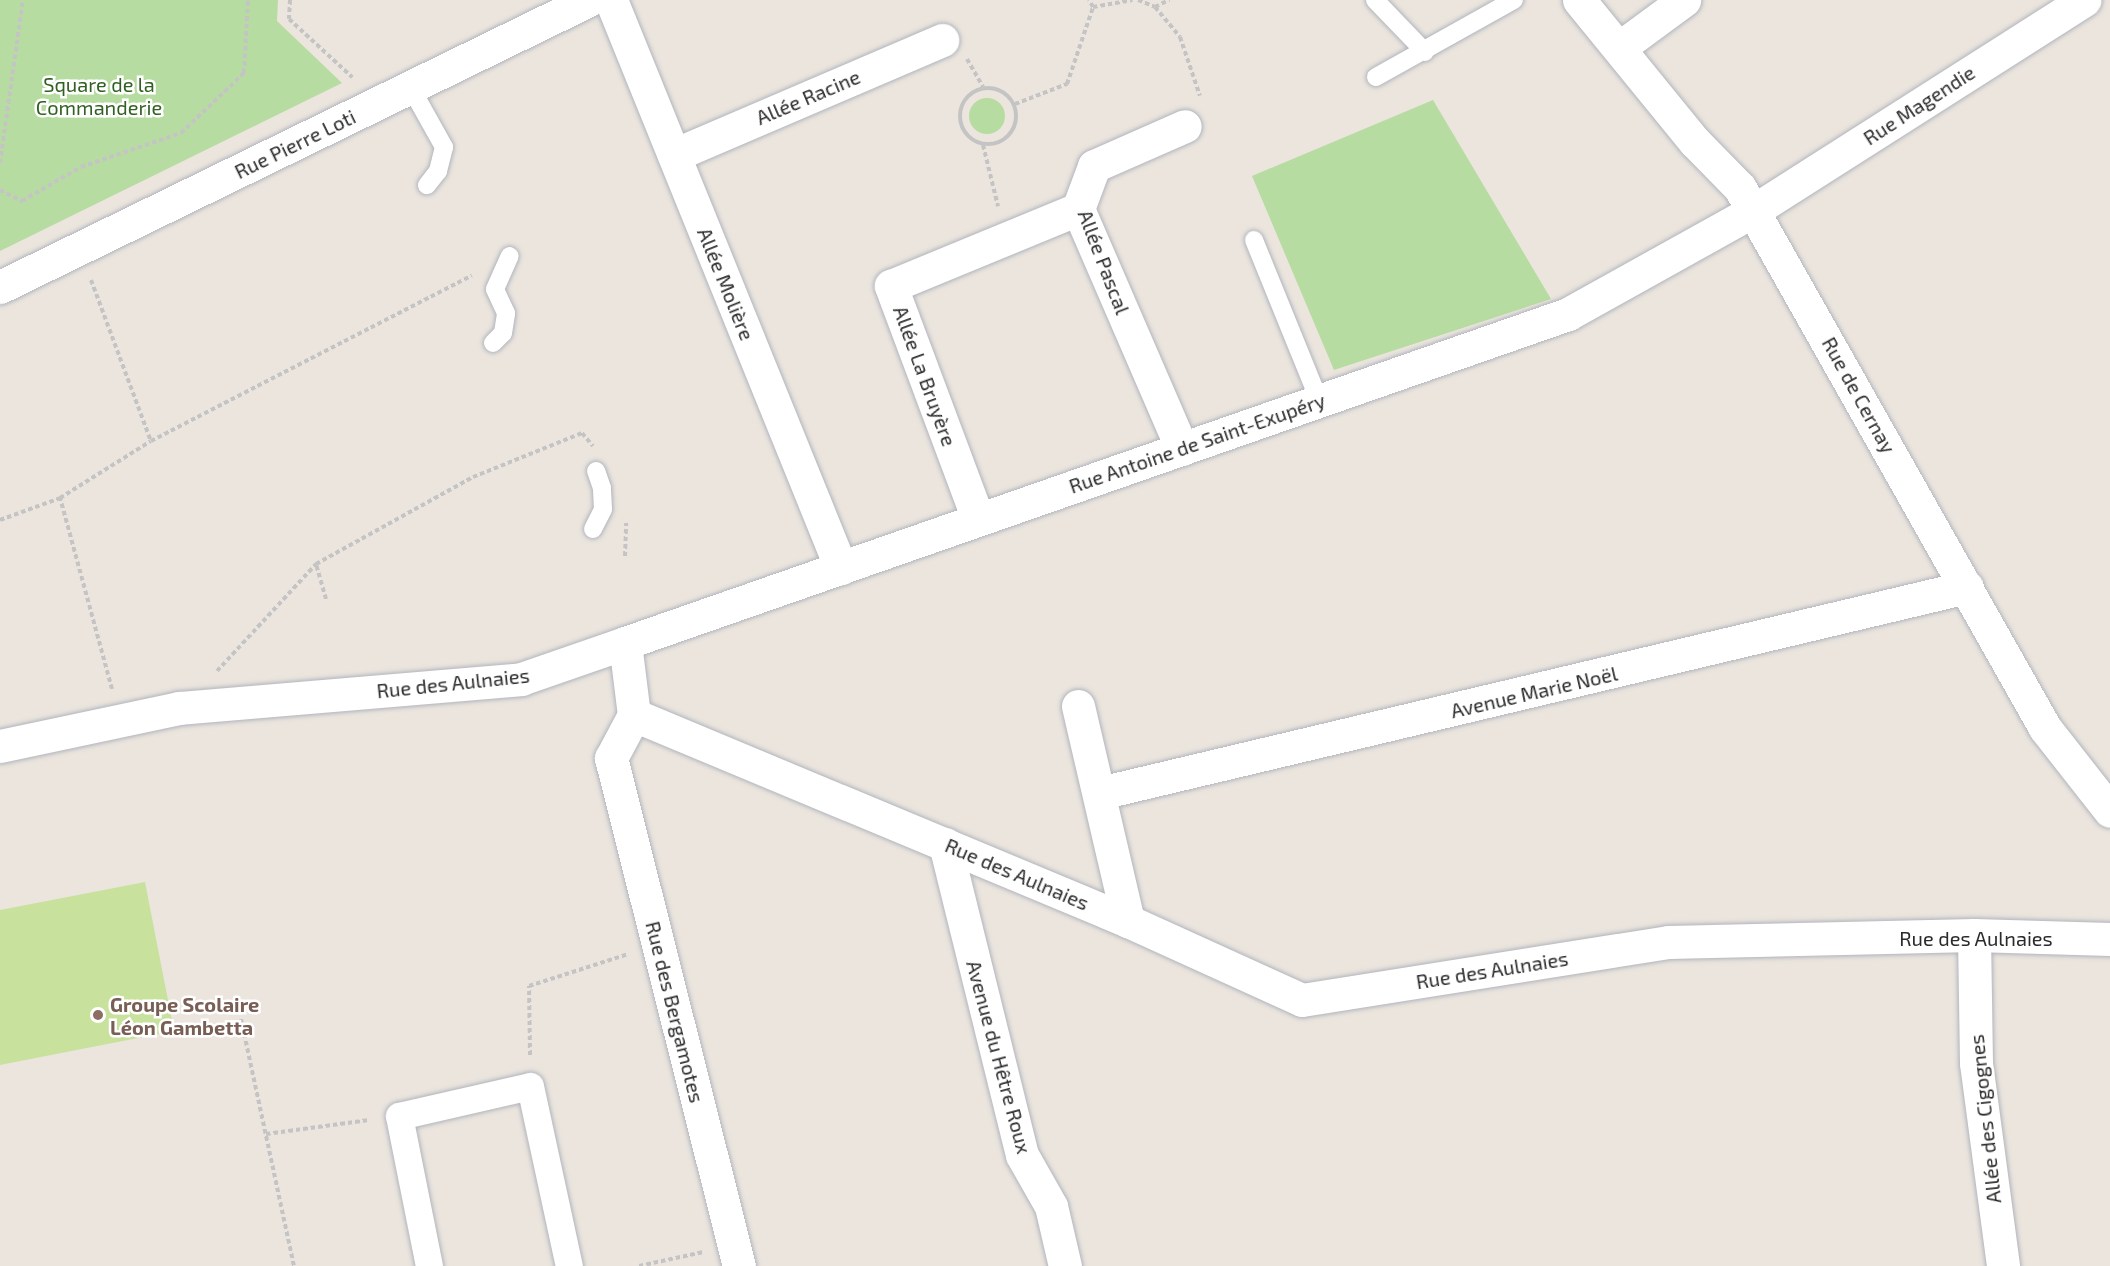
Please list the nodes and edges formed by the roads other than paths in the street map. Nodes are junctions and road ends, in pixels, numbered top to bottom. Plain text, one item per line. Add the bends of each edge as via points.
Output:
1 (589, 0) edge
2 (611, 0) edge
3 (1376, 0) edge
4 (1514, 0) edge
5 (1579, 0) edge
6 (1684, 0) edge
7 (2084, 0) edge
8 (942, 40) dead end
9 (1619, 48) junction
10 (1425, 52) junction
11 (1376, 77) dead end
12 (411, 88) junction
13 (1185, 126) road end
14 (674, 155) junction
15 (427, 185) dead end
16 (1078, 209) junction
17 (1753, 211) junction
18 (1254, 240) dead end
19 (510, 256) road end
20 (0, 287) edge
21 (494, 344) dead end
22 (1320, 400) junction
23 (1182, 449) junction
24 (596, 471) dead end
25 (978, 519) junction
26 (593, 528) dead end
27 (841, 568) junction
28 (1967, 587) junction
29 (625, 643) junction
30 (1078, 706) dead end
31 (634, 715) junction
32 (0, 746) edge
33 (1100, 794) junction
34 (2110, 812) edge
35 (945, 844) junction
36 (1128, 921) junction
37 (1974, 935) junction
38 (2110, 939) edge
39 (737, 1255) edge
40 (429, 1266) edge
41 (569, 1266) edge
42 (1065, 1266) edge
43 (2003, 1266) edge

1 - 12 street, Rue Pierre Loti
2 - 14 street, Allée Molière
3 - 10 lane
4 - 10 lane
5 - 9 street, Rue de Cernay
6 - 9 street
7 - 17 street, Rue Magendie
8 - 14 street, Allée Racine
9 - 17 street, Rue de Cernay via 1695,142 1740,188
10 - 11 lane
12 - 15 lane via 444,147 438,171
12 - 20 street, Rue Pierre Loti
13 - 16 street, Allée Pascal via 1094,166
14 - 27 street, Allée Molière
16 - 23 street, Allée Pascal
16 - 25 street, Allée La Bruyère via 891,286
17 - 22 street, Rue Antoine de Saint-Exupéry via 1568,314
17 - 28 street, Rue de Cernay
18 - 22 lane
19 - 21 lane via 495,289 506,313 502,333
22 - 23 street, Rue Antoine de Saint-Exupéry
23 - 25 street, Rue Antoine de Saint-Exupéry
24 - 26 lane via 603,488 603,509
25 - 27 street, Rue Antoine de Saint-Exupéry
27 - 29 street, Rue Antoine de Saint-Exupéry
28 - 33 street, Avenue Marie Noël
28 - 34 street, Rue de Cernay via 2045,728
29 - 31 street
29 - 32 street, Rue des Aulnaies via 522,679 179,708
30 - 33 street
31 - 35 street, Rue des Aulnaies
31 - 39 street, Rue des Bergamotes via 611,758
33 - 36 street
35 - 36 street, Rue des Aulnaies
35 - 42 street, Avenue du Hêtre Roux via 1022,1155 1051,1206
36 - 37 street, Rue des Aulnaies via 1302,1000 1668,942
37 - 38 street, Rue des Aulnaies
37 - 43 street, Allée des Cigognes via 1976,1063
40 - 41 street via 399,1116 530,1086

